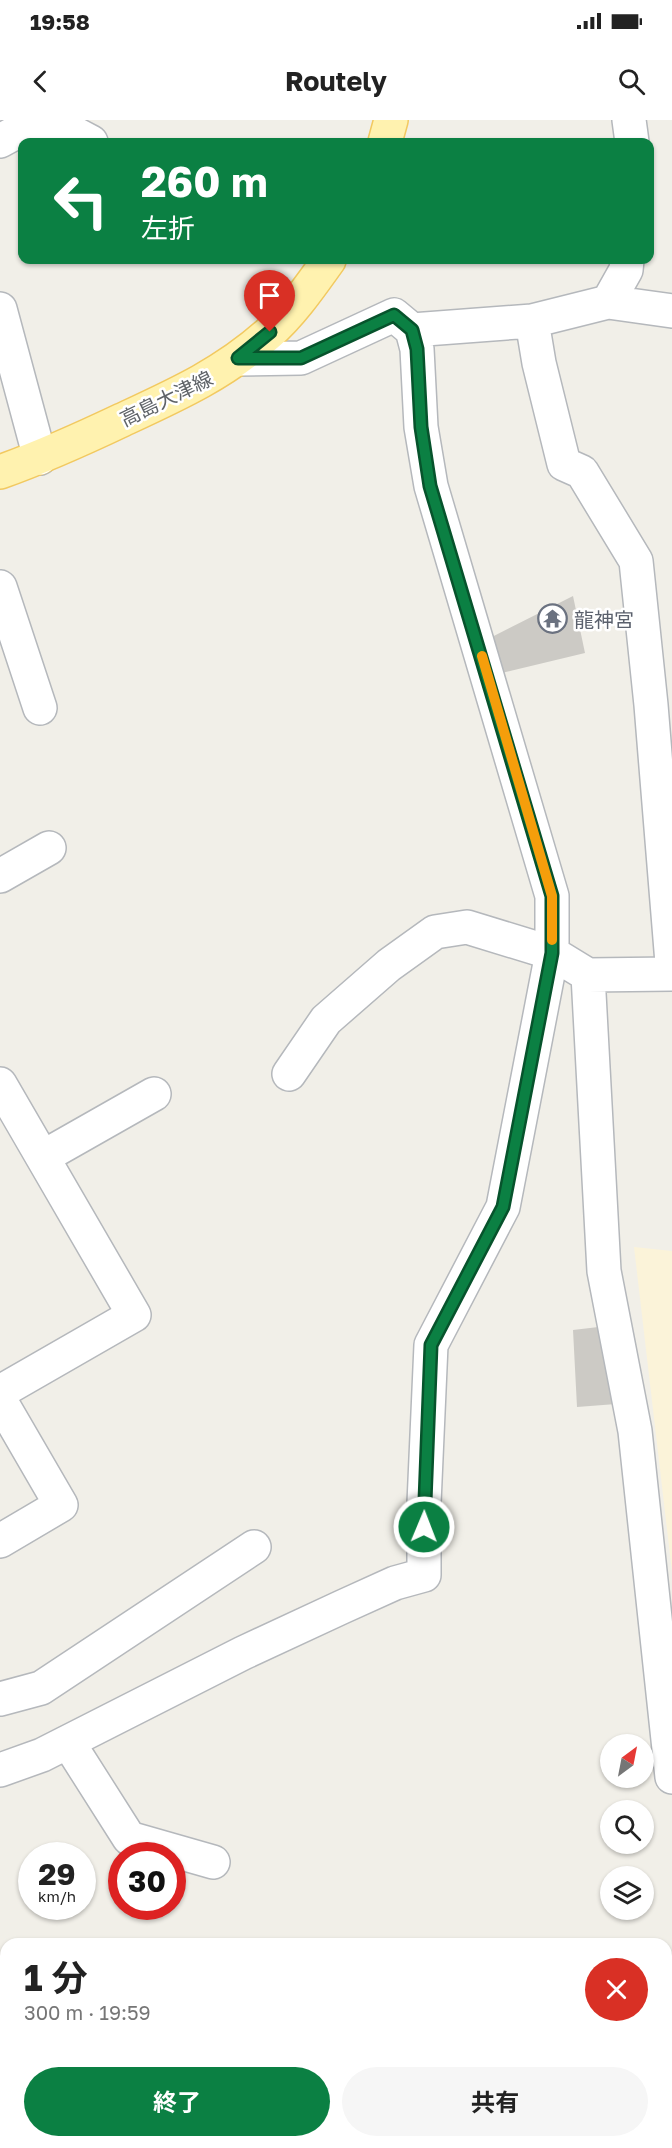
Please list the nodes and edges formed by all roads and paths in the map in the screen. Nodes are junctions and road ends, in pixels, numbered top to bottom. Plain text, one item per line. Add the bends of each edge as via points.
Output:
1 (391, 120) edge
2 (629, 120) edge
3 (83, 138) edge
4 (386, 138) edge
5 (631, 138) edge
6 (0, 141) edge
7 (326, 264) edge
8 (627, 264) edge
9 (608, 302) junction
10 (0, 309) edge
11 (672, 311) edge
12 (532, 321) junction
13 (412, 330) junction
14 (238, 358) junction
15 (40, 458) junction
16 (0, 472) edge
17 (0, 587) edge
18 (40, 708) dead end
19 (49, 848) dead end
20 (0, 876) edge
21 (552, 953) junction
22 (672, 963) edge
23 (672, 974) edge
24 (588, 975) junction
25 (289, 1074) dead end
26 (0, 1084) edge
27 (154, 1094) dead end
28 (43, 1157) junction
29 (0, 1392) edge
30 (0, 1400) edge
31 (0, 1541) edge
32 (254, 1547) dead end
33 (0, 1699) edge
34 (68, 1742) junction
35 (0, 1770) edge
36 (672, 1777) edge
37 (213, 1862) dead end

1 - 4 main road
2 - 5 street
3 - 6 street via 36,122
7 - 14 main road, 高島大津線 via 270,332
8 - 9 street
9 - 11 street
9 - 12 street
10 - 15 street
12 - 13 street
12 - 22 street via 564,464 582,472 636,561
13 - 14 street via 394,315 301,358
13 - 21 street via 430,486 552,896
14 - 15 main road, 高島大津線 via 201,383
15 - 16 main road, 高島大津線
17 - 18 street
19 - 20 street
21 - 24 street
21 - 25 street via 467,927 435,932 388,965 326,1020
21 - 34 street via 503,1207 431,1345 424,1575 395,1583 243,1653
23 - 24 street
24 - 36 street via 604,1271 635,1431
26 - 28 street
27 - 28 street
28 - 29 street via 134,1315
30 - 31 street via 61,1505
32 - 33 street via 41,1688
34 - 35 street
34 - 37 street via 129,1839

